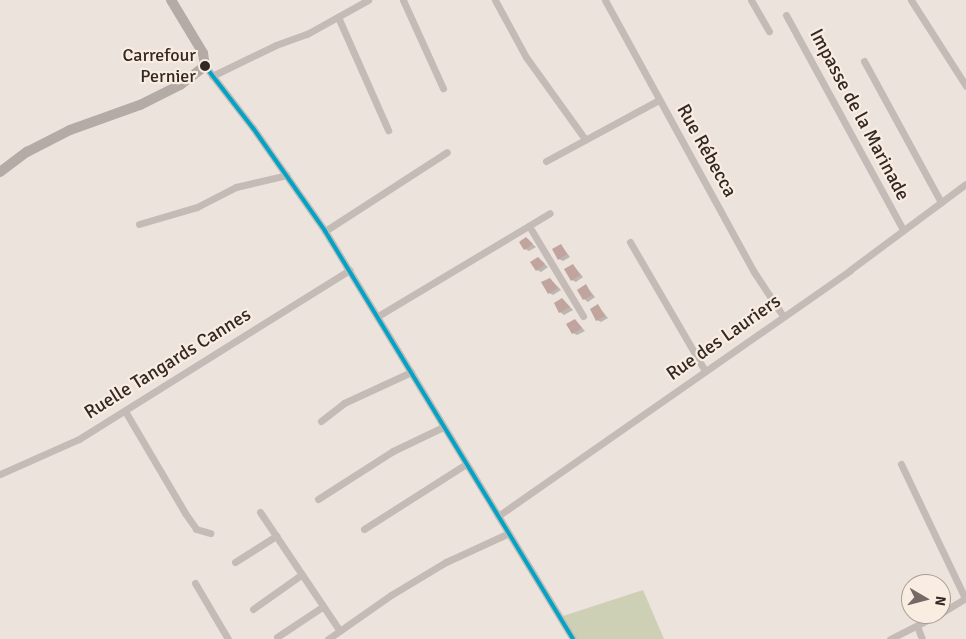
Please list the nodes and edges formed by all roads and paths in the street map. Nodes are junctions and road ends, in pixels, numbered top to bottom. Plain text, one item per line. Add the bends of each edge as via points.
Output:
1 (171, 0) edge
2 (368, 0) edge
3 (403, 0) edge
4 (495, 0) edge
5 (605, 0) edge
6 (750, 0) edge
7 (911, 0) edge
8 (786, 15) dead end
9 (338, 17) junction
10 (770, 31) dead end
11 (864, 62) dead end
12 (205, 66) junction
13 (212, 76) junction
14 (966, 86) edge
15 (443, 88) dead end
16 (659, 100) junction
17 (388, 130) dead end
18 (585, 138) junction
19 (447, 152) dead end
20 (546, 160) dead end
21 (0, 172) edge
22 (287, 175) junction
23 (965, 187) edge
24 (941, 202) junction
25 (550, 213) dead end
26 (139, 224) dead end
27 (529, 226) junction
28 (903, 230) junction
29 (325, 232) junction
30 (630, 242) dead end
31 (349, 270) junction
32 (378, 316) junction
33 (583, 316) dead end
34 (783, 316) junction
35 (705, 371) junction
36 (411, 372) junction
37 (126, 411) junction
38 (320, 420) dead end
39 (444, 427) junction
40 (466, 464) junction
41 (902, 464) dead end
42 (0, 474) edge
43 (318, 499) dead end
44 (260, 512) dead end
45 (498, 516) junction
46 (364, 529) dead end
47 (210, 533) dead end
48 (506, 534) junction
49 (276, 536) junction
50 (235, 562) dead end
51 (301, 575) junction
52 (195, 583) dead end
53 (966, 598) edge
54 (322, 607) junction
55 (951, 607) edge
56 (253, 609) dead end
57 (921, 624) edge
58 (917, 626) junction
59 (340, 631) junction
60 (277, 637) dead end
61 (228, 639) edge
62 (328, 639) edge
63 (573, 639) edge
64 (890, 639) edge
65 (922, 639) edge

1 - 12 street via 203,53
2 - 9 street
3 - 15 street
4 - 18 street via 526,56
5 - 16 street, Rue Rébecca
6 - 10 street
7 - 14 street
8 - 28 street, Impasse de la Marinade
9 - 13 street
9 - 17 street
11 - 24 street
12 - 13 street
12 - 21 street via 180,85 140,105 70,130 27,152
13 - 22 street
16 - 18 street
16 - 34 street, Rue Rébecca via 754,272
18 - 20 street
19 - 29 street
22 - 26 street via 236,187 198,207
22 - 29 street
23 - 24 street, Rue des Lauriers
24 - 28 street, Rue des Lauriers
25 - 27 street
27 - 32 street
27 - 33 street
28 - 34 street, Rue des Lauriers
29 - 31 street
30 - 35 street
31 - 32 street
31 - 37 street, Ruelle Tangards Cannes
32 - 36 street
34 - 35 street, Rue des Lauriers
35 - 45 street, Rue des Lauriers
36 - 38 street via 344,403
36 - 39 street
37 - 42 street, Ruelle Tangards Cannes via 79,439
37 - 47 street via 196,530
39 - 40 street
39 - 43 street via 392,451
40 - 45 street
40 - 46 street
41 - 53 street
44 - 49 street
45 - 48 street
48 - 59 street via 438,566
48 - 63 street via 518,547
49 - 50 street
49 - 51 street
51 - 54 street
51 - 56 street
52 - 61 street
53 - 55 street
54 - 59 street
54 - 60 street
57 - 58 street
58 - 64 street
58 - 65 street
59 - 62 street

